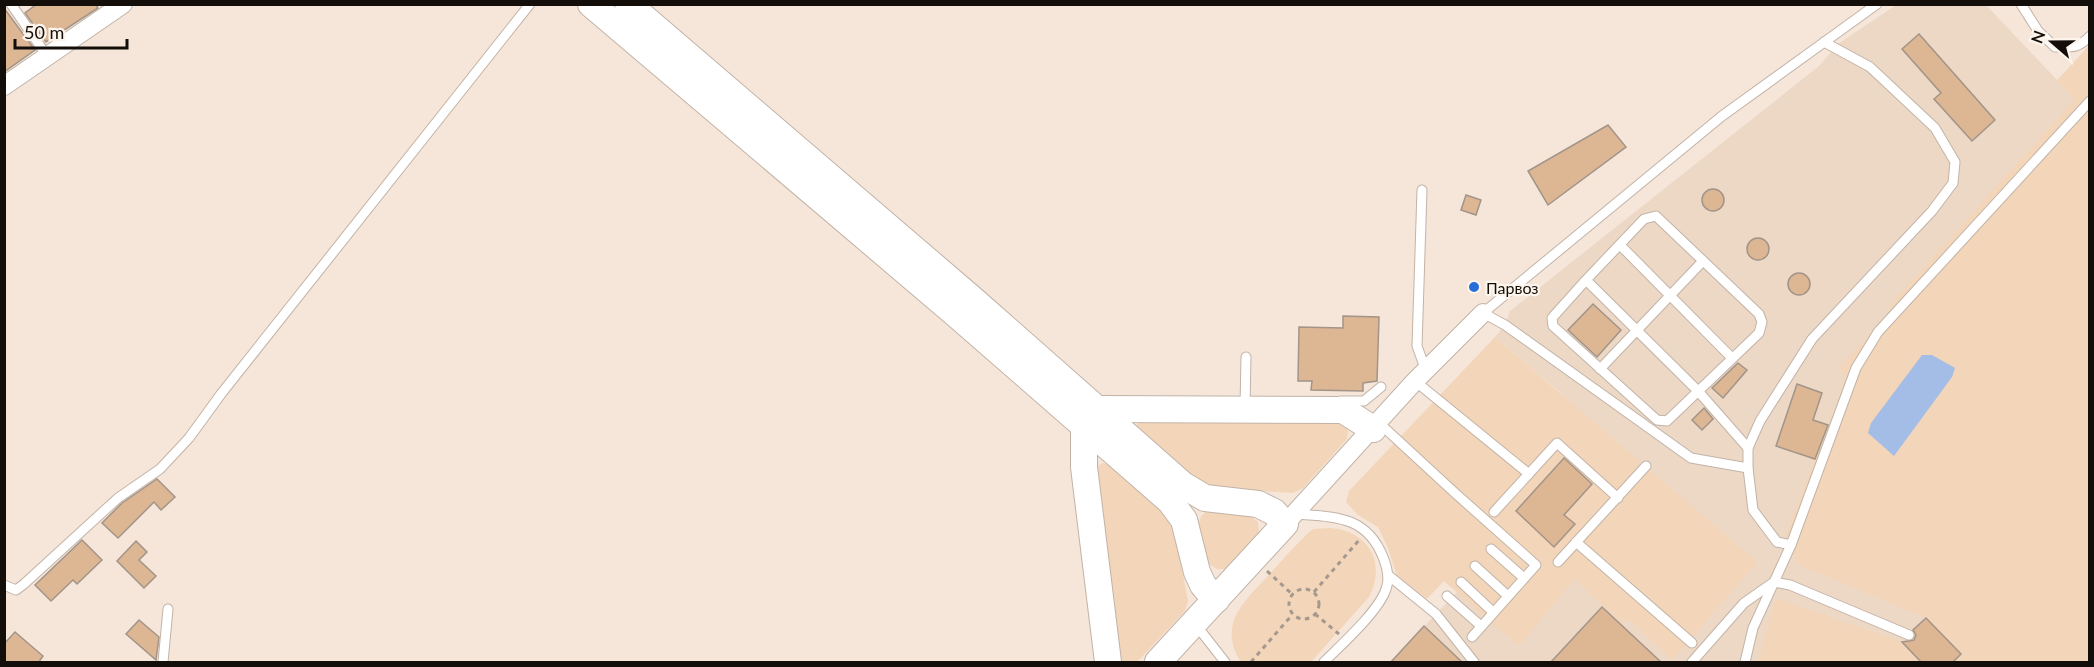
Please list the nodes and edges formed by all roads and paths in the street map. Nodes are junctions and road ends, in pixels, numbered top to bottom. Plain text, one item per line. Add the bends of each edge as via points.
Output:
1 (11, 4) edge
2 (123, 4) edge
3 (530, 4) edge
4 (591, 4) edge
5 (628, 4) edge
6 (1877, 4) edge
7 (2021, 4) edge
8 (2090, 36) edge
9 (1824, 42) junction
10 (47, 56) junction
11 (4, 86) edge
12 (2090, 101) edge
13 (1422, 190) dead end
14 (1620, 244) junction
15 (1703, 261) junction
16 (1586, 280) junction
17 (1671, 296) junction
18 (1483, 313) junction
19 (1638, 332) junction
20 (1246, 357) dead end
21 (1732, 358) junction
22 (1600, 369) junction
23 (1421, 376) junction
24 (1381, 387) dead end
25 (1698, 391) junction
26 (1257, 405) junction
27 (1090, 418) junction
28 (1376, 425) junction
29 (1748, 448) junction
30 (1646, 466) dead end
31 (1748, 468) junction
32 (1529, 474) junction
33 (1618, 498) junction
34 (1494, 512) dead end
35 (1290, 519) junction
36 (1367, 530) junction
37 (1576, 542) junction
38 (1791, 545) junction
39 (1491, 549) dead end
40 (1254, 558) junction
41 (1558, 562) dead end
42 (1475, 566) dead end
43 (1388, 575) junction
44 (1524, 578) junction
45 (1461, 582) dead end
46 (1774, 582) junction
47 (4, 585) edge
48 (1314, 592) junction
49 (1292, 594) junction
50 (1447, 596) dead end
51 (1508, 596) junction
52 (1216, 600) junction
53 (168, 609) dead end
54 (1493, 612) junction
55 (1315, 614) junction
56 (1292, 615) junction
57 (1195, 622) junction
58 (1481, 626) junction
59 (1909, 634) dead end
60 (1472, 637) dead end
61 (1346, 639) junction
62 (1692, 643) dead end
63 (163, 663) edge
64 (1108, 663) edge
65 (1158, 663) edge
66 (1225, 663) edge
67 (1251, 663) edge
68 (1324, 663) edge
69 (1474, 663) edge
70 (1692, 663) edge
71 (1744, 663) edge

1 - 10 lane
2 - 10 street
3 - 47 lane via 189,438 160,469 118,498 24,584 16,590
4 - 27 street via 957,315
5 - 27 street via 962,290
6 - 9 lane
7 - 8 lane via 2038,31 2055,47 2082,44
9 - 18 lane via 1722,116
9 - 29 lane via 1870,67 1935,128 1955,162 1953,183 1932,211 1812,339 1760,421
10 - 11 street
12 - 38 lane via 1878,332 1856,368
13 - 23 lane via 1417,346
14 - 15 lane via 1644,219 1656,216
14 - 16 lane
14 - 17 lane
15 - 17 lane
15 - 21 lane via 1762,322 1759,333
16 - 19 lane
16 - 22 lane via 1552,318 1552,326
17 - 19 lane
17 - 21 lane
18 - 23 street
18 - 31 lane via 1691,458
19 - 22 lane
19 - 25 lane
20 - 26 lane
21 - 25 lane
22 - 25 lane via 1657,420 1667,421
23 - 28 street
23 - 32 lane
24 - 26 lane via 1364,401
25 - 29 lane
26 - 27 street
26 - 28 street via 1343,410
27 - 35 street via 1205,498 1258,504
27 - 52 street via 1184,520 1197,572
27 - 64 street via 1084,467
28 - 35 street
28 - 44 lane via 1536,565
29 - 31 lane
30 - 33 lane
31 - 38 lane via 1753,510 1777,542
32 - 33 lane via 1557,443
32 - 34 lane
33 - 37 lane
35 - 36 lane via 1326,516
35 - 40 street
36 - 43 lane via 1377,543
36 - 48 path
37 - 41 lane
37 - 62 lane
38 - 46 lane
39 - 44 lane
40 - 49 path
40 - 52 street
42 - 51 lane
43 - 61 lane via 1387,588 1376,607
43 - 69 lane via 1436,614
44 - 51 lane
45 - 54 lane
46 - 59 lane via 1791,585
46 - 70 lane via 1744,603
46 - 71 lane via 1753,628
48 - 49 path via 1305,588
48 - 55 path via 1319,605
49 - 56 path via 1288,604
50 - 58 lane
51 - 54 lane
52 - 57 street
53 - 63 lane
54 - 58 lane
55 - 56 path via 1306,619
55 - 61 path
56 - 67 path
57 - 65 street
57 - 66 lane
58 - 60 lane
61 - 68 lane

